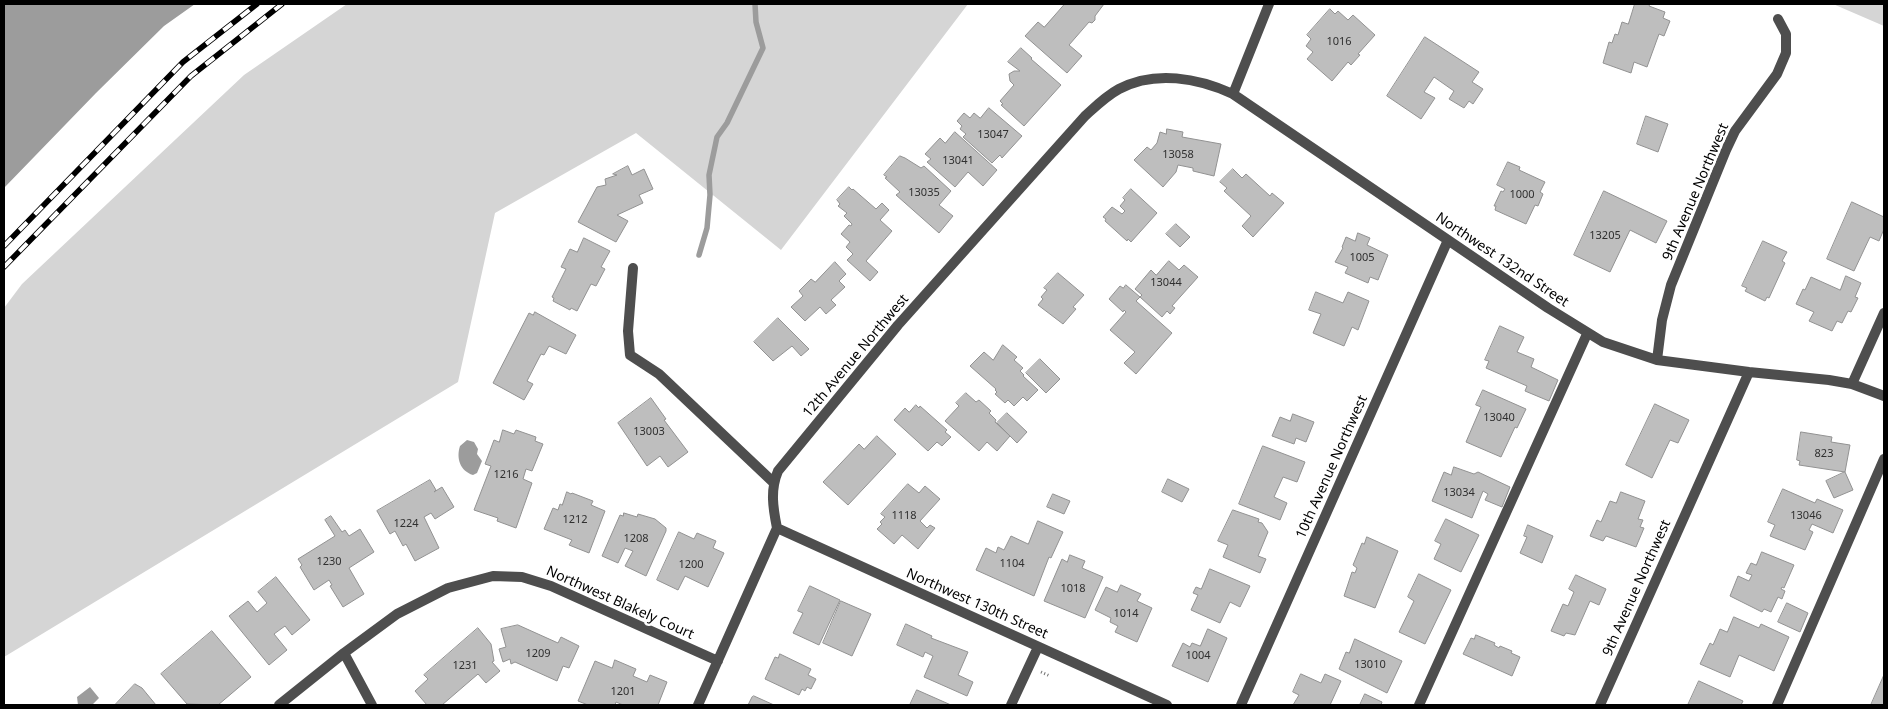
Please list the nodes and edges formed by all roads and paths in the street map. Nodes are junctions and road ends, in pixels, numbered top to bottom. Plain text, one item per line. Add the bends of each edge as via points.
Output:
1 (1269, 4) edge
2 (1778, 19) dead end
3 (1134, 83) joint
4 (1233, 94) junction
5 (1448, 240) junction
6 (633, 268) dead end
7 (1884, 313) edge
8 (1587, 334) junction
9 (1657, 360) junction
10 (1750, 372) junction
11 (1852, 384) junction
12 (1884, 396) edge
13 (1884, 459) edge
14 (773, 482) junction
15 (777, 528) junction
16 (1038, 647) junction
17 (344, 653) junction
18 (718, 661) junction
19 (1039, 671) dead end
20 (1050, 676) dead end
21 (279, 705) edge
22 (372, 705) edge
23 (698, 705) edge
24 (1011, 705) edge
25 (1166, 705) edge
26 (1242, 705) edge
27 (1419, 705) edge
28 (1600, 705) edge
29 (1777, 705) edge

1 - 4 street
2 - 9 street, 9th Avenue Northwest via 1786,34 1786,54 1778,74 1735,131 1726,150 1671,285
3 - 4 street, Northwest 132nd Street via 1179,78 1205,83
3 - 14 street, 12th Avenue Northwest via 1104,98 1085,116 898,325 786,460
4 - 5 street, Northwest 132nd Street
5 - 8 street, Northwest 132nd Street
5 - 26 street, 10th Avenue Northwest
6 - 14 street via 628,330 630,354 659,374
7 - 11 street
8 - 9 street, Northwest 132nd Street via 1622,350
8 - 27 street
9 - 10 street, Northwest 132nd Street
10 - 11 street, Northwest 132nd Street
10 - 28 street, 9th Avenue Northwest
11 - 12 street, Northwest 132nd Street
13 - 29 street
14 - 15 street
15 - 16 street, Northwest 130th Street
15 - 18 street
16 - 24 street
16 - 25 street, Northwest 130th Street
17 - 18 street, Northwest Blakely Court via 397,614 448,588 494,576 522,577 551,586
17 - 21 street, Northwest Blakely Court
17 - 22 street
18 - 23 street
19 - 20 path

